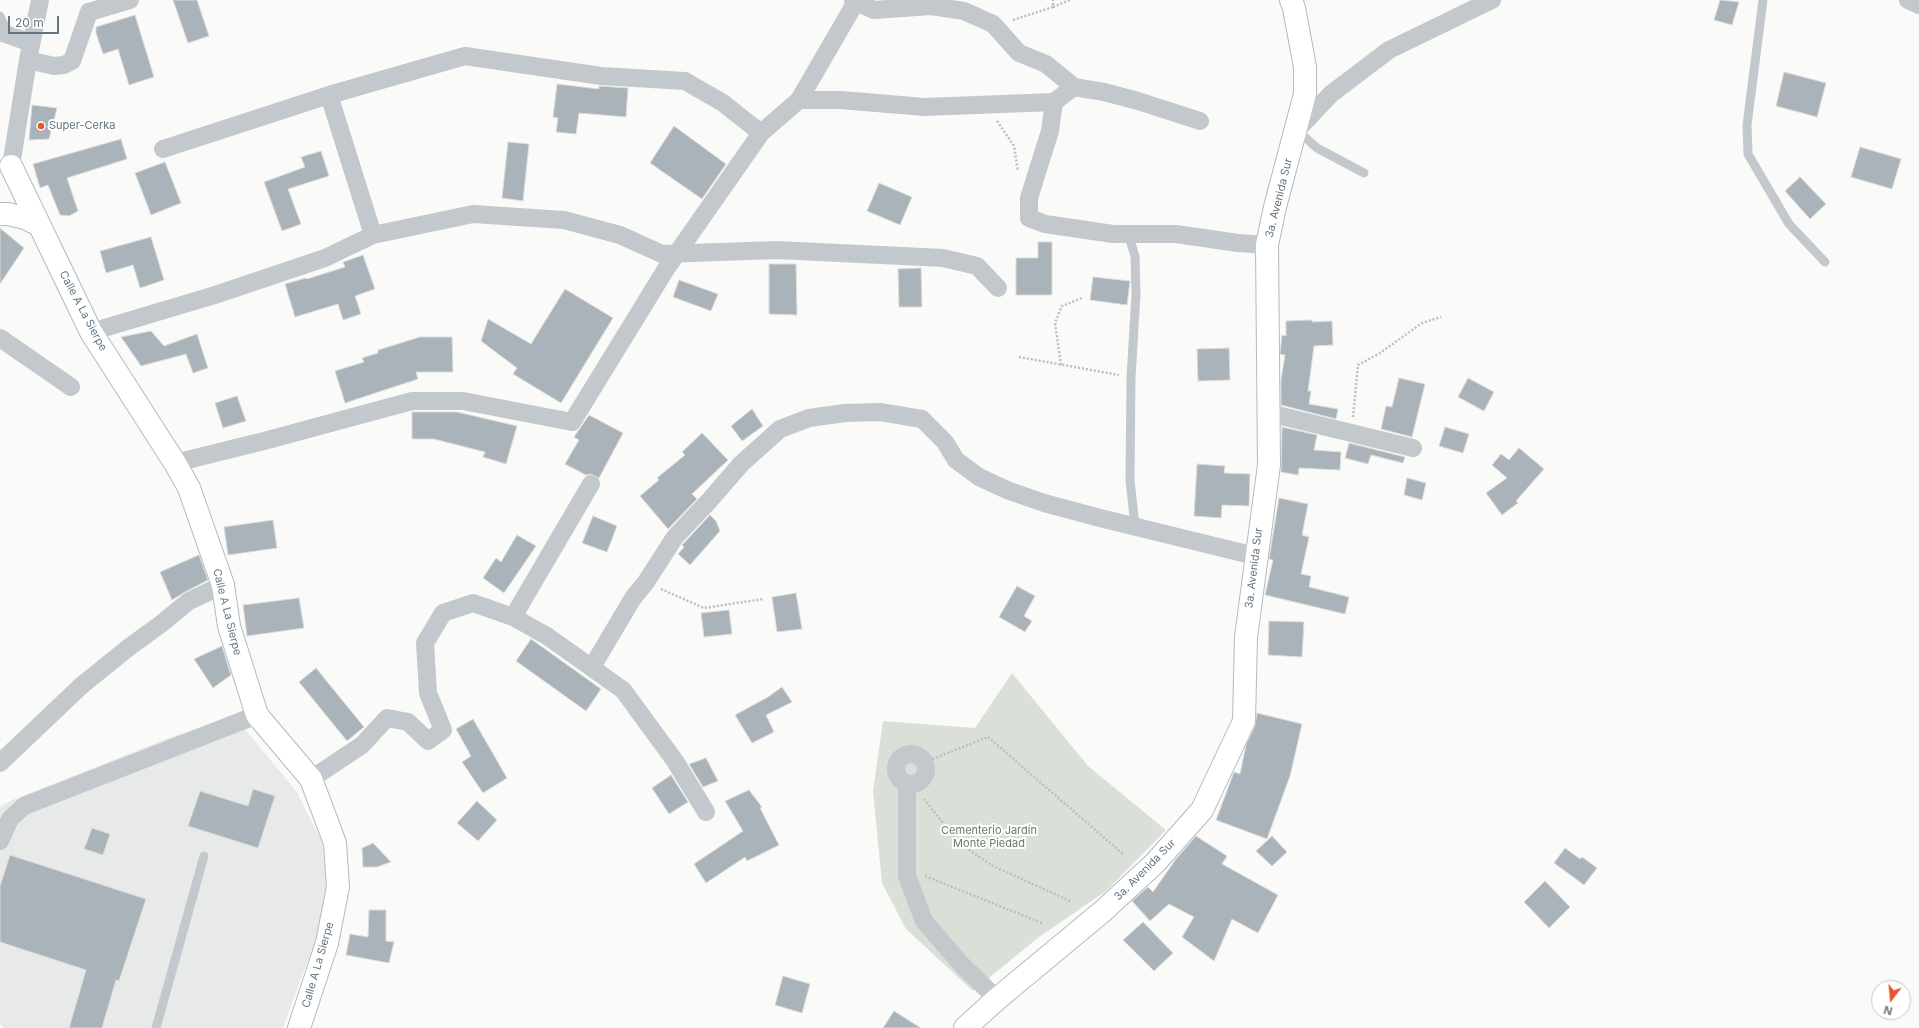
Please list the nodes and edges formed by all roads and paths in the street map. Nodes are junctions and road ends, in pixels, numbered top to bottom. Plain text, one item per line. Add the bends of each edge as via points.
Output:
1 (40, 0) edge
2 (130, 0) edge
3 (1053, 0) edge
4 (1070, 0) edge
5 (1291, 0) edge
6 (1492, 0) edge
7 (1763, 0) edge
8 (1908, 0) edge
9 (855, 1) edge
10 (1919, 4) edge
11 (91, 6) edge
12 (1053, 7) junction
13 (0, 16) edge
14 (993, 24) junction
15 (4, 33) edge
16 (30, 51) junction
17 (1074, 87) junction
18 (329, 95) junction
19 (798, 100) junction
20 (1054, 102) junction
21 (986, 104) junction
22 (1200, 121) dead end
23 (1296, 130) junction
24 (761, 133) junction
25 (163, 149) dead end
26 (1364, 173) dead end
27 (6, 175) edge
28 (1033, 184) junction
29 (0, 214) edge
30 (39, 225) junction
31 (1128, 234) junction
32 (374, 235) junction
33 (1267, 246) junction
34 (678, 255) junction
35 (1825, 262) dead end
36 (998, 288) dead end
37 (1082, 298) dead end
38 (1441, 317) dead end
39 (91, 332) junction
40 (0, 338) edge
41 (1018, 357) dead end
42 (1061, 365) junction
43 (1131, 378) junction
44 (71, 387) dead end
45 (1269, 413) junction
46 (1352, 433) junction
47 (1413, 448) dead end
48 (175, 463) junction
49 (591, 484) dead end
50 (1135, 526) junction
51 (1256, 556) junction
52 (646, 582) junction
53 (222, 585) junction
54 (763, 599) dead end
55 (513, 617) junction
56 (592, 667) junction
57 (257, 715) junction
58 (925, 762) junction
59 (0, 763) edge
60 (311, 779) junction
61 (910, 784) junction
62 (706, 812) dead end
63 (0, 841) edge
64 (1124, 854) dead end
65 (204, 856) dead end
66 (907, 869) junction
67 (1070, 901) dead end
68 (1042, 923) dead end
69 (997, 999) junction
70 (156, 1028) edge
71 (300, 1028) edge
72 (965, 1028) edge

1 - 16 street
2 - 11 street
3 - 12 path
4 - 12 path
5 - 23 street, 3a. Avenida Sur via 1305,68 1305,94
6 - 23 street via 1389,50 1331,94
7 - 35 lane via 1747,125 1748,154 1789,224
8 - 10 street
9 - 14 street via 874,10 931,6 964,11
9 - 19 street
11 - 16 street via 72,60 64,65 54,66
12 - 14 path via 1017,20
13 - 15 lane
14 - 17 street via 1019,53 1046,64
15 - 16 street
16 - 27 street
17 - 20 street
17 - 22 street via 1131,99
18 - 24 street via 465,56 601,76 685,81 723,104
18 - 25 street
18 - 32 street
19 - 21 street via 841,100 924,107
19 - 24 street
20 - 21 street
20 - 28 street via 1050,131
21 - 28 path via 1014,146 1019,174
23 - 26 lane via 1317,148
23 - 33 street, 3a. Avenida Sur
24 - 34 street
27 - 30 street, Calle A La Sierpe
28 - 31 street via 1029,198 1029,218 1045,224
29 - 30 street via 24,218
30 - 39 street, Calle A La Sierpe
31 - 33 street via 1176,234
31 - 43 lane via 1135,256 1136,295
32 - 34 street via 473,214 564,220 620,235 662,254
32 - 39 street via 325,258 215,295
33 - 45 street, 3a. Avenida Sur
34 - 36 street via 777,250 943,258 977,266
34 - 48 street via 666,269 572,422 463,401 412,401 264,442
37 - 42 path via 1062,306 1055,323
38 - 46 path via 1422,323 1380,353 1358,365
39 - 48 street, Calle A La Sierpe
40 - 44 street
41 - 42 path
42 - 43 path
43 - 50 lane via 1130,480
45 - 46 street
45 - 51 street, 3a. Avenida Sur via 1269,465
46 - 47 street
48 - 53 street, Calle A La Sierpe via 189,488
49 - 55 street
50 - 51 street
50 - 52 street via 1044,503 979,478 956,460 945,442 922,419 880,412 845,413 809,418 780,429 740,464 674,537
51 - 69 street, 3a. Avenida Sur via 1246,637 1244,721 1202,810 1155,863 1103,911
52 - 54 path via 704,608
52 - 56 street via 633,598
53 - 57 street, Calle A La Sierpe via 230,626
53 - 59 street via 189,601 128,648 82,686
55 - 56 street via 547,636
55 - 60 street via 473,603 443,613 426,643 428,693 443,730 428,741 408,722 387,718 362,745
56 - 62 street via 623,690 675,761
57 - 60 street, Calle A La Sierpe
57 - 63 street via 24,806 10,819
58 - 61 street via 924,776
58 - 61 street via 913,754 903,756 897,764 899,778
58 - 64 path via 988,737
60 - 71 street, Calle A La Sierpe via 335,843 338,887 327,943
61 - 66 street
61 - 67 path via 958,842 991,865
65 - 70 lane
66 - 68 path
66 - 69 street via 907,876 924,921 961,964
69 - 72 street, 3a. Avenida Sur

